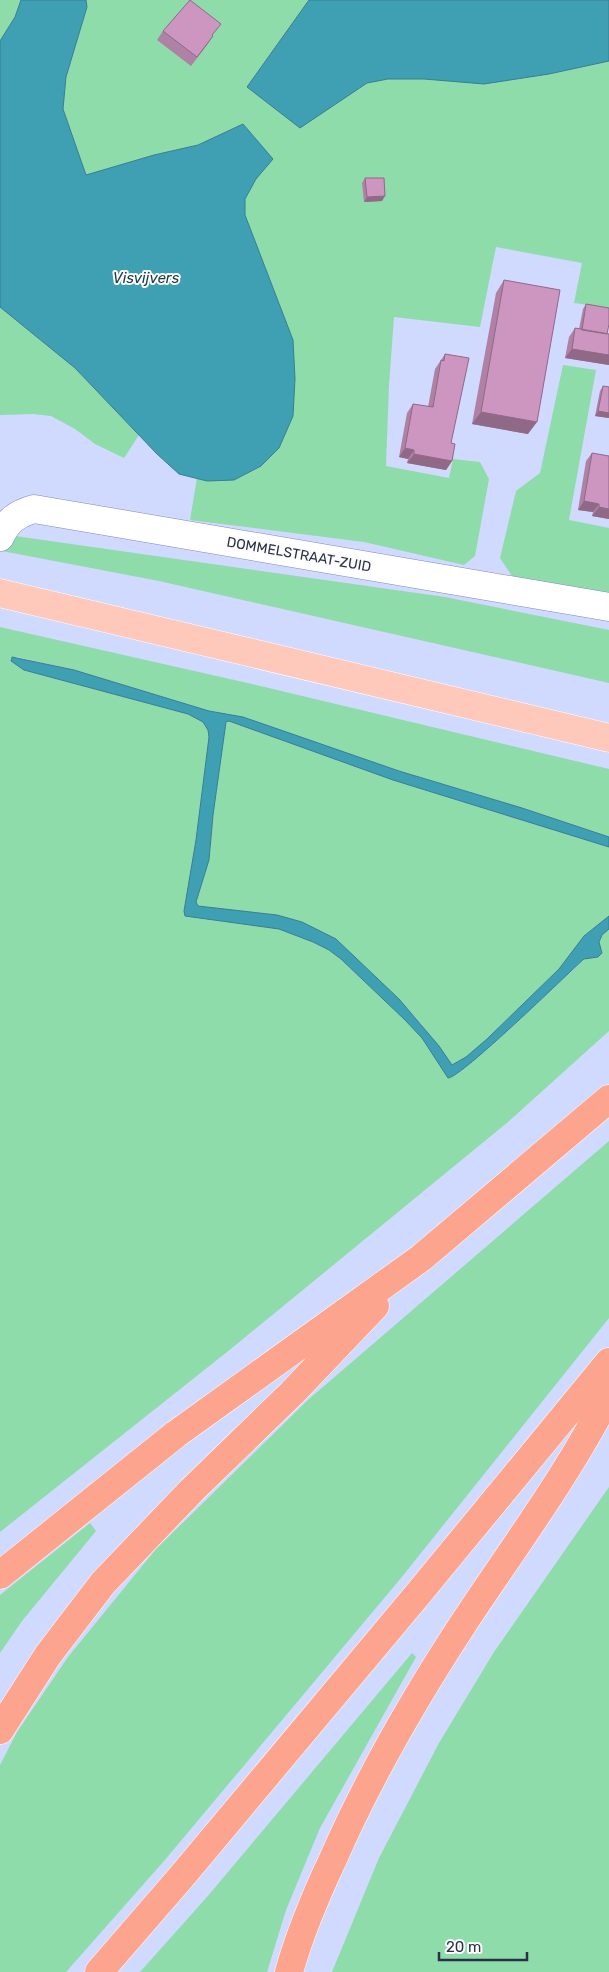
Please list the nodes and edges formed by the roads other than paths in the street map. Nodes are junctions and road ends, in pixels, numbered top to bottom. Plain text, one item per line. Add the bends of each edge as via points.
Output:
1 (0, 537) edge
2 (0, 593) edge
3 (609, 607) edge
4 (609, 738) edge
5 (609, 1099) edge
6 (421, 1258) junction
7 (609, 1362) edge
8 (609, 1394) edge
9 (0, 1575) edge
10 (0, 1730) edge
11 (99, 1972) edge
12 (289, 1972) edge

1 - 3 street, DOMMELSTRAAT-ZUID via 6,525 18,514 34,509
2 - 4 main road
5 - 6 highway
6 - 9 highway via 176,1434
6 - 10 highway via 103,1583 48,1655
7 - 11 highway via 380,1640
8 - 12 highway via 538,1516 463,1624 402,1722 342,1838

